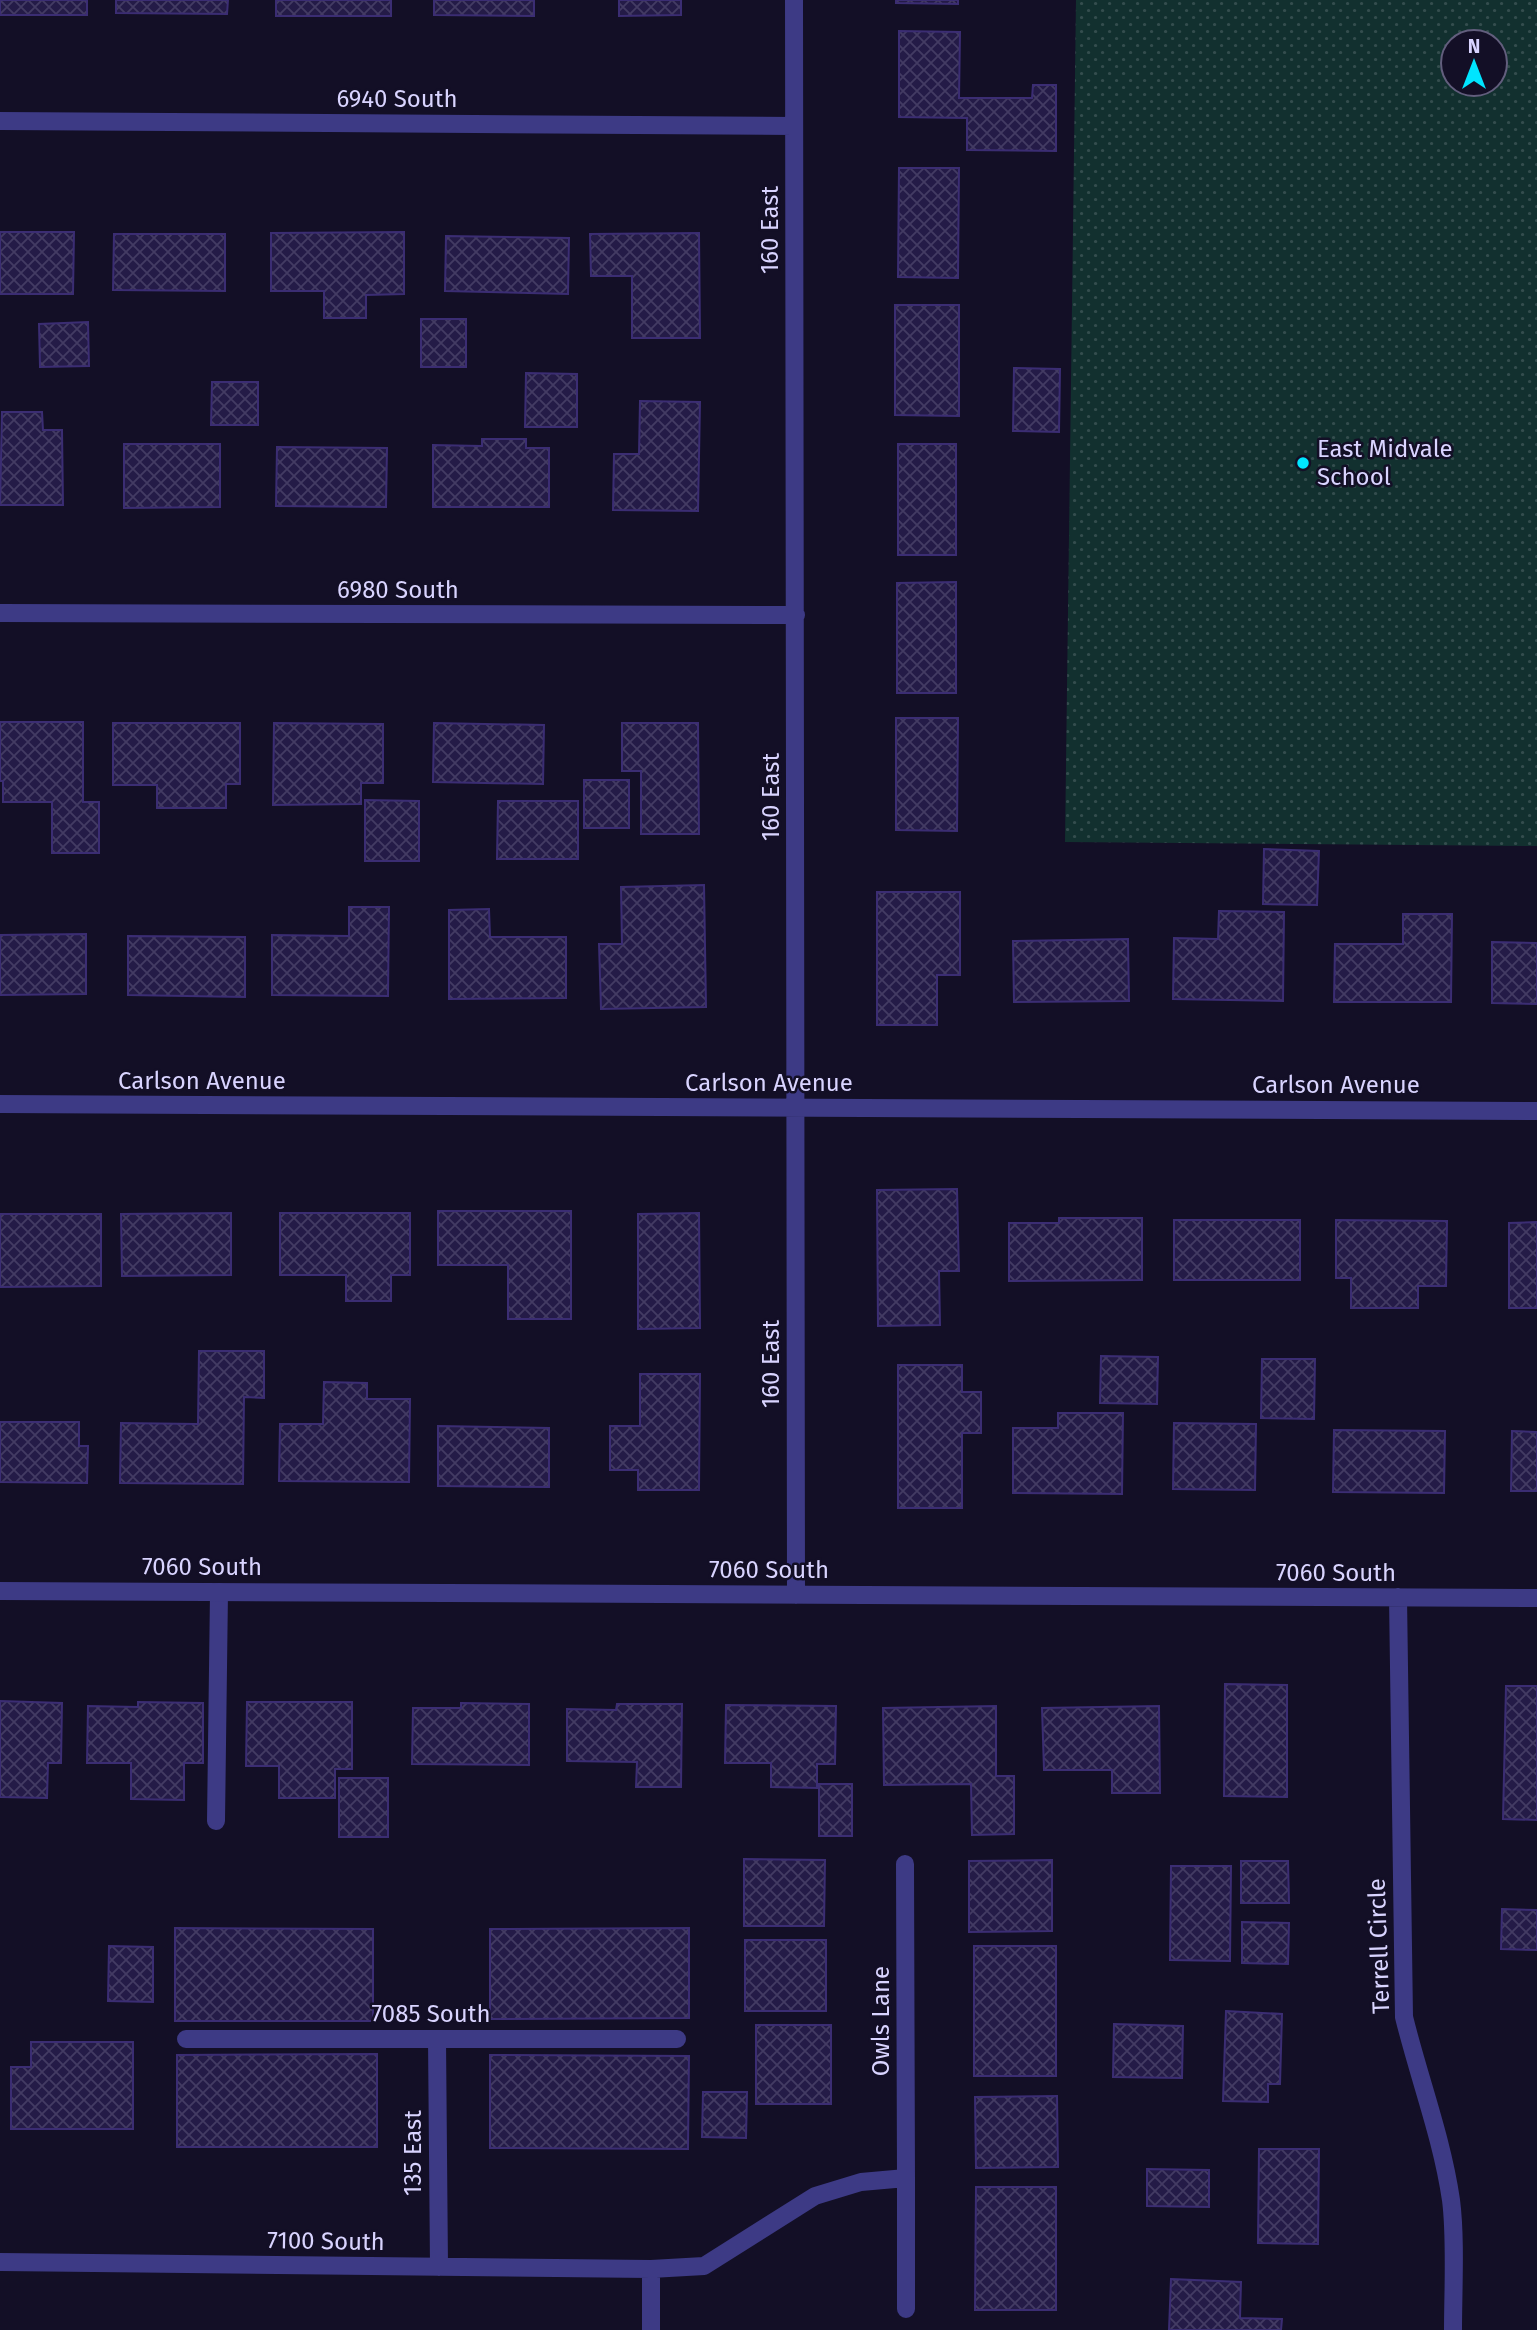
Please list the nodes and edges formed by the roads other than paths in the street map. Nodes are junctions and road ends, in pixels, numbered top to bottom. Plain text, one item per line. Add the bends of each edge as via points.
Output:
1 (794, 0) edge
2 (0, 121) edge
3 (794, 126) junction
4 (0, 613) edge
5 (796, 615) junction
6 (0, 1104) edge
7 (794, 1108) junction
8 (1537, 1111) edge
9 (0, 1591) edge
10 (219, 1592) junction
11 (796, 1595) junction
12 (1398, 1597) junction
13 (1537, 1598) edge
14 (216, 1821) dead end
15 (905, 1864) dead end
16 (186, 2039) dead end
17 (437, 2039) junction
18 (677, 2039) dead end
19 (906, 2178) junction
20 (0, 2262) edge
21 (439, 2267) junction
22 (651, 2269) junction
23 (906, 2309) dead end
24 (652, 2330) edge
25 (1453, 2330) edge

1 - 3 street, 160 East
2 - 3 street, 6940 South
3 - 5 street, 160 East
4 - 5 street, 6980 South
5 - 7 street, 160 East
6 - 7 street, Carlson Avenue
7 - 8 street, Carlson Avenue
7 - 11 street, 160 East
9 - 10 street, 7060 South
10 - 11 street, 7060 South
10 - 14 street
11 - 12 street, 7060 South
12 - 13 street, 7060 South
12 - 25 street, Terrell Circle via 1404,2017 1440,2142 1451,2202
15 - 19 street, Owls Lane
16 - 17 street, 7085 South
17 - 18 street, 7085 South
17 - 21 street, 135 East
19 - 22 street via 861,2182 815,2196 704,2266
19 - 23 street, Owls Lane
20 - 21 street, 7100 South
21 - 22 street, 7100 South
22 - 24 street

